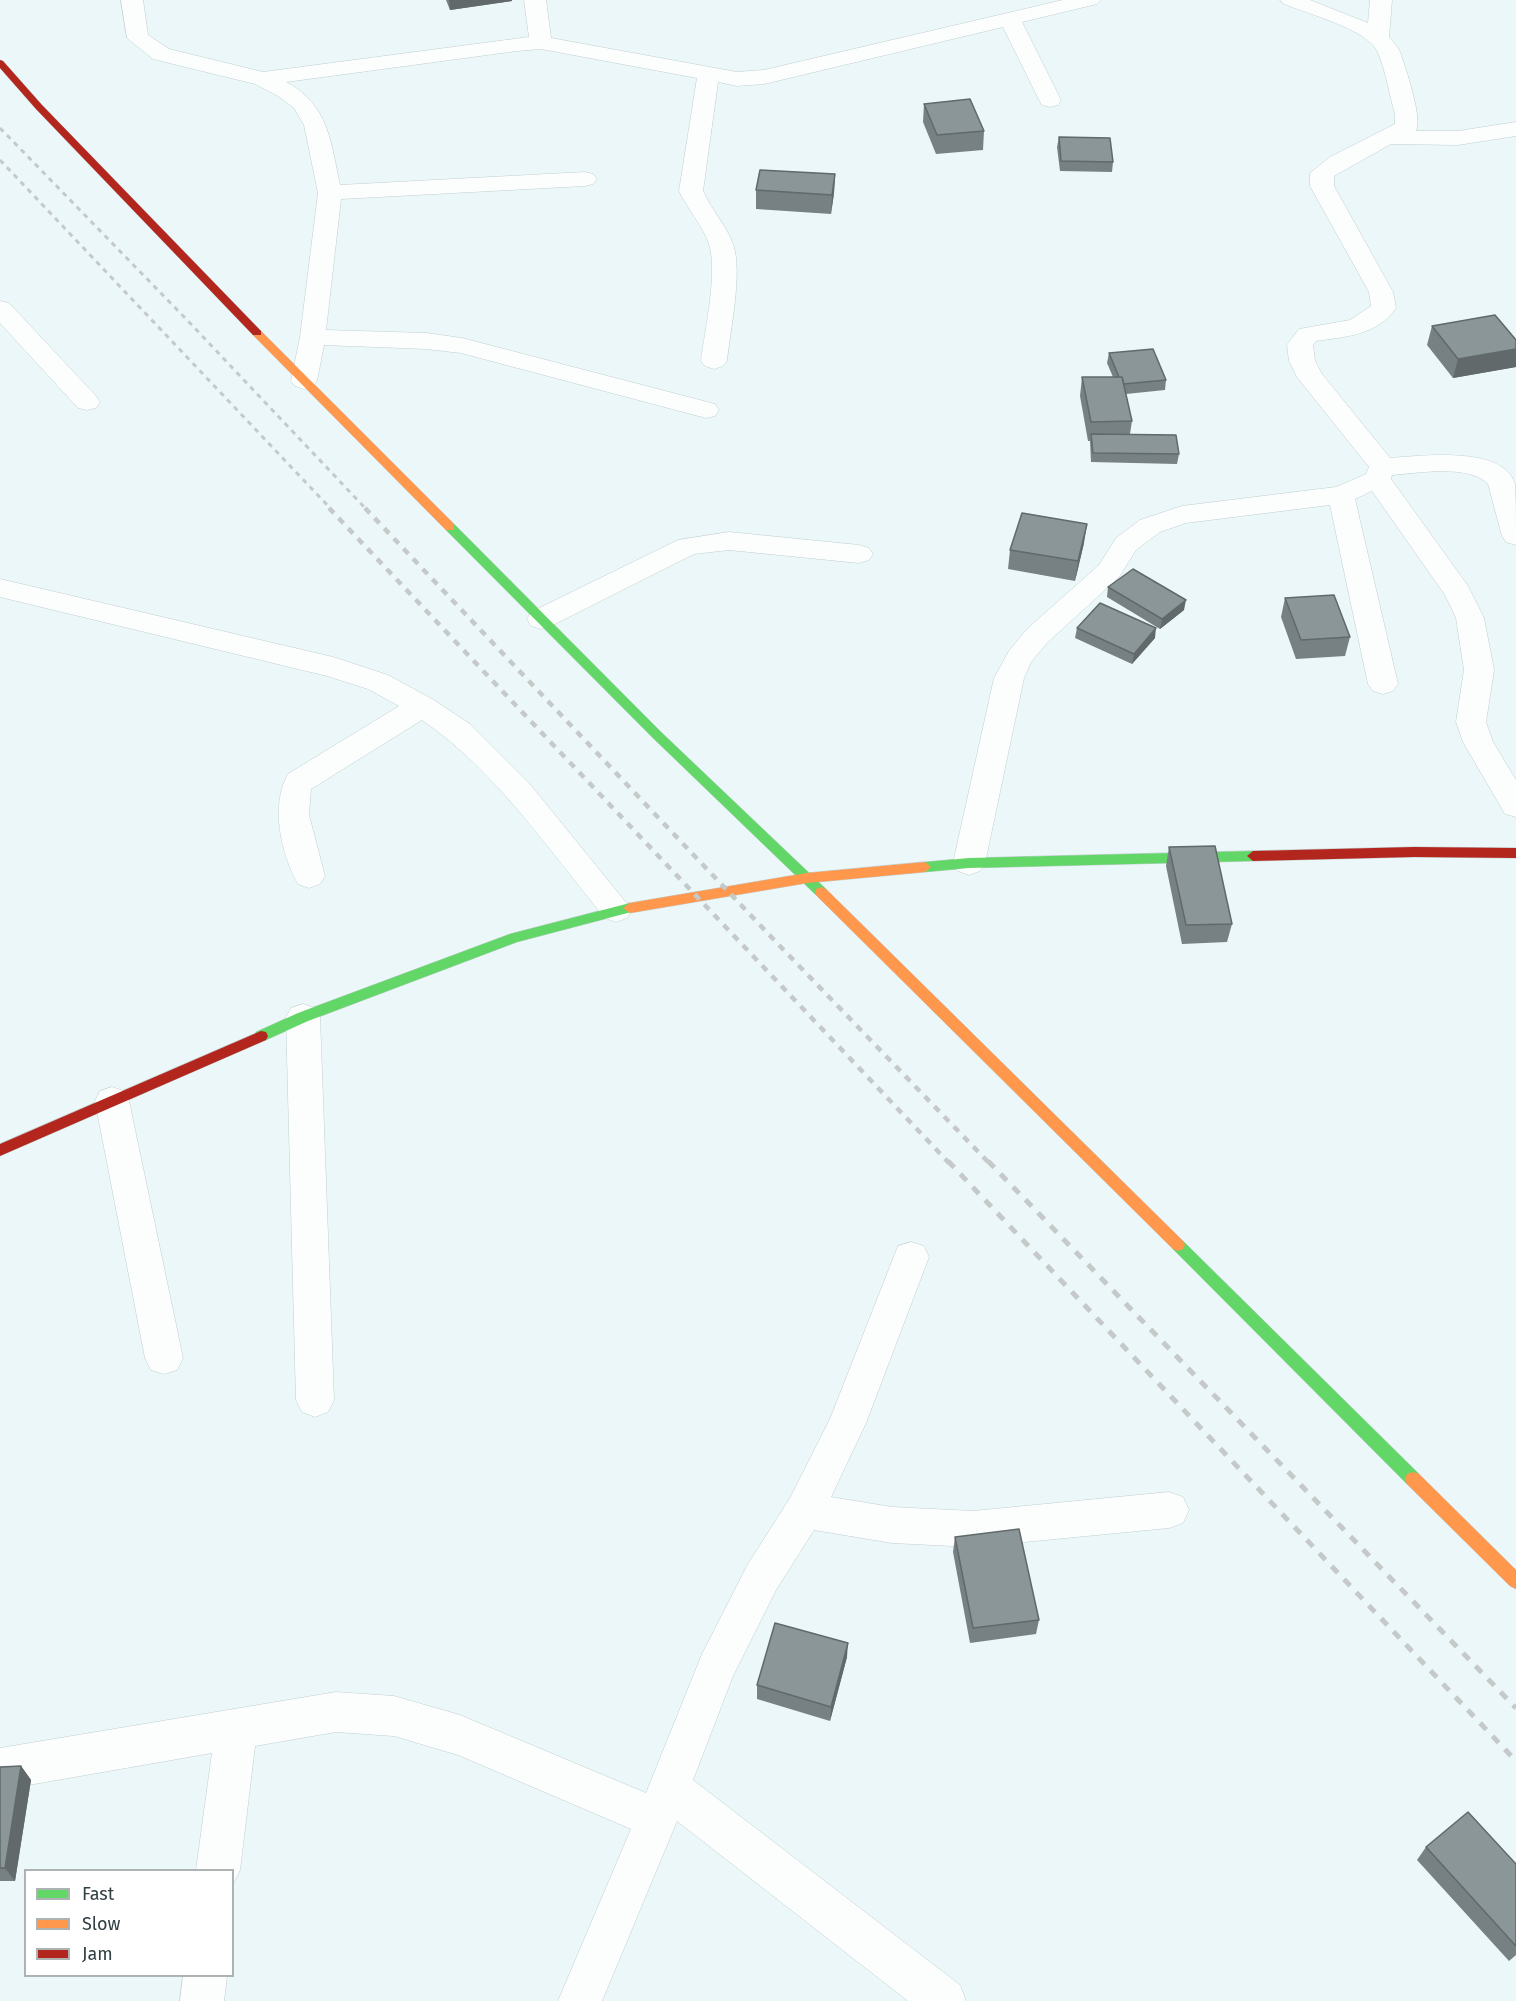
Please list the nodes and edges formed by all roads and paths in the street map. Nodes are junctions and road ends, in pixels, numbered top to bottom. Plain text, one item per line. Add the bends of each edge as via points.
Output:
1 (132, 0) edge
2 (535, 0) edge
3 (1090, 0) edge
4 (1291, 0) edge
5 (1382, 0) edge
6 (1010, 19) junction
7 (1378, 37) junction
8 (541, 43) junction
9 (0, 63) edge
10 (708, 76) junction
11 (263, 79) junction
12 (1050, 100) dead end
13 (1516, 129) edge
14 (1389, 137) junction
15 (585, 179) dead end
16 (330, 193) junction
17 (0, 308) edge
18 (313, 337) junction
19 (714, 361) dead end
20 (304, 381) junction
21 (87, 402) dead end
22 (706, 410) dead end
23 (1379, 473) junction
24 (1341, 495) junction
25 (1516, 536) edge
26 (859, 554) dead end
27 (0, 588) edge
28 (541, 619) junction
29 (1383, 684) dead end
30 (422, 706) junction
31 (1516, 806) edge
32 (1516, 853) edge
33 (969, 863) junction
34 (309, 876) dead end
35 (807, 878) junction
36 (616, 910) junction
37 (303, 1017) junction
38 (112, 1101) junction
39 (0, 1150) edge
40 (911, 1257) dead end
41 (164, 1358) dead end
42 (315, 1400) dead end
43 (1169, 1510) dead end
44 (804, 1511) junction
45 (1516, 1581) edge
46 (236, 1729) junction
47 (0, 1769) edge
48 (663, 1804) junction
49 (218, 1869) edge
50 (205, 1977) edge
51 (202, 2001) edge
52 (580, 2001) edge
53 (944, 2001) edge

1 - 11 street via 138,38 161,54
2 - 8 street
3 - 6 street
4 - 7 street
5 - 7 street
6 - 10 street via 764,76
6 - 12 street
7 - 14 street via 1389,50 1406,114 1407,127
8 - 10 street
8 - 11 street
9 - 20 street
10 - 19 street via 691,190 721,243 725,268
11 - 16 street via 303,104 315,125
13 - 14 street via 1458,138
14 - 23 street via 1322,173 1322,186 1381,292 1384,308 1372,321 1349,329 1308,334 1300,345 1310,377 1371,450
15 - 16 street
16 - 18 street
17 - 21 street
18 - 20 street
18 - 22 street via 462,346
20 - 28 street
23 - 24 street
23 - 25 street via 1470,464 1489,469 1501,481
23 - 31 street via 1458,593 1470,618 1479,670 1471,722 1478,742
24 - 29 street
24 - 33 street via 1182,515 1150,526 1126,544 1109,571 1037,636 1009,678
26 - 28 street via 729,541 688,546
27 - 30 street via 333,667 378,682
28 - 35 street
30 - 34 street via 299,782 292,792
30 - 36 street via 459,731 518,791
32 - 33 street
33 - 35 street
35 - 36 street
35 - 45 street
36 - 37 street via 515,939
37 - 38 street
37 - 42 street
38 - 39 street
38 - 41 street
40 - 44 street via 847,1423
43 - 44 street via 973,1529 892,1525
44 - 48 street via 762,1577 716,1668
46 - 47 street
46 - 48 street via 336,1712 394,1716
46 - 49 street
48 - 52 street
48 - 53 street
50 - 51 street

